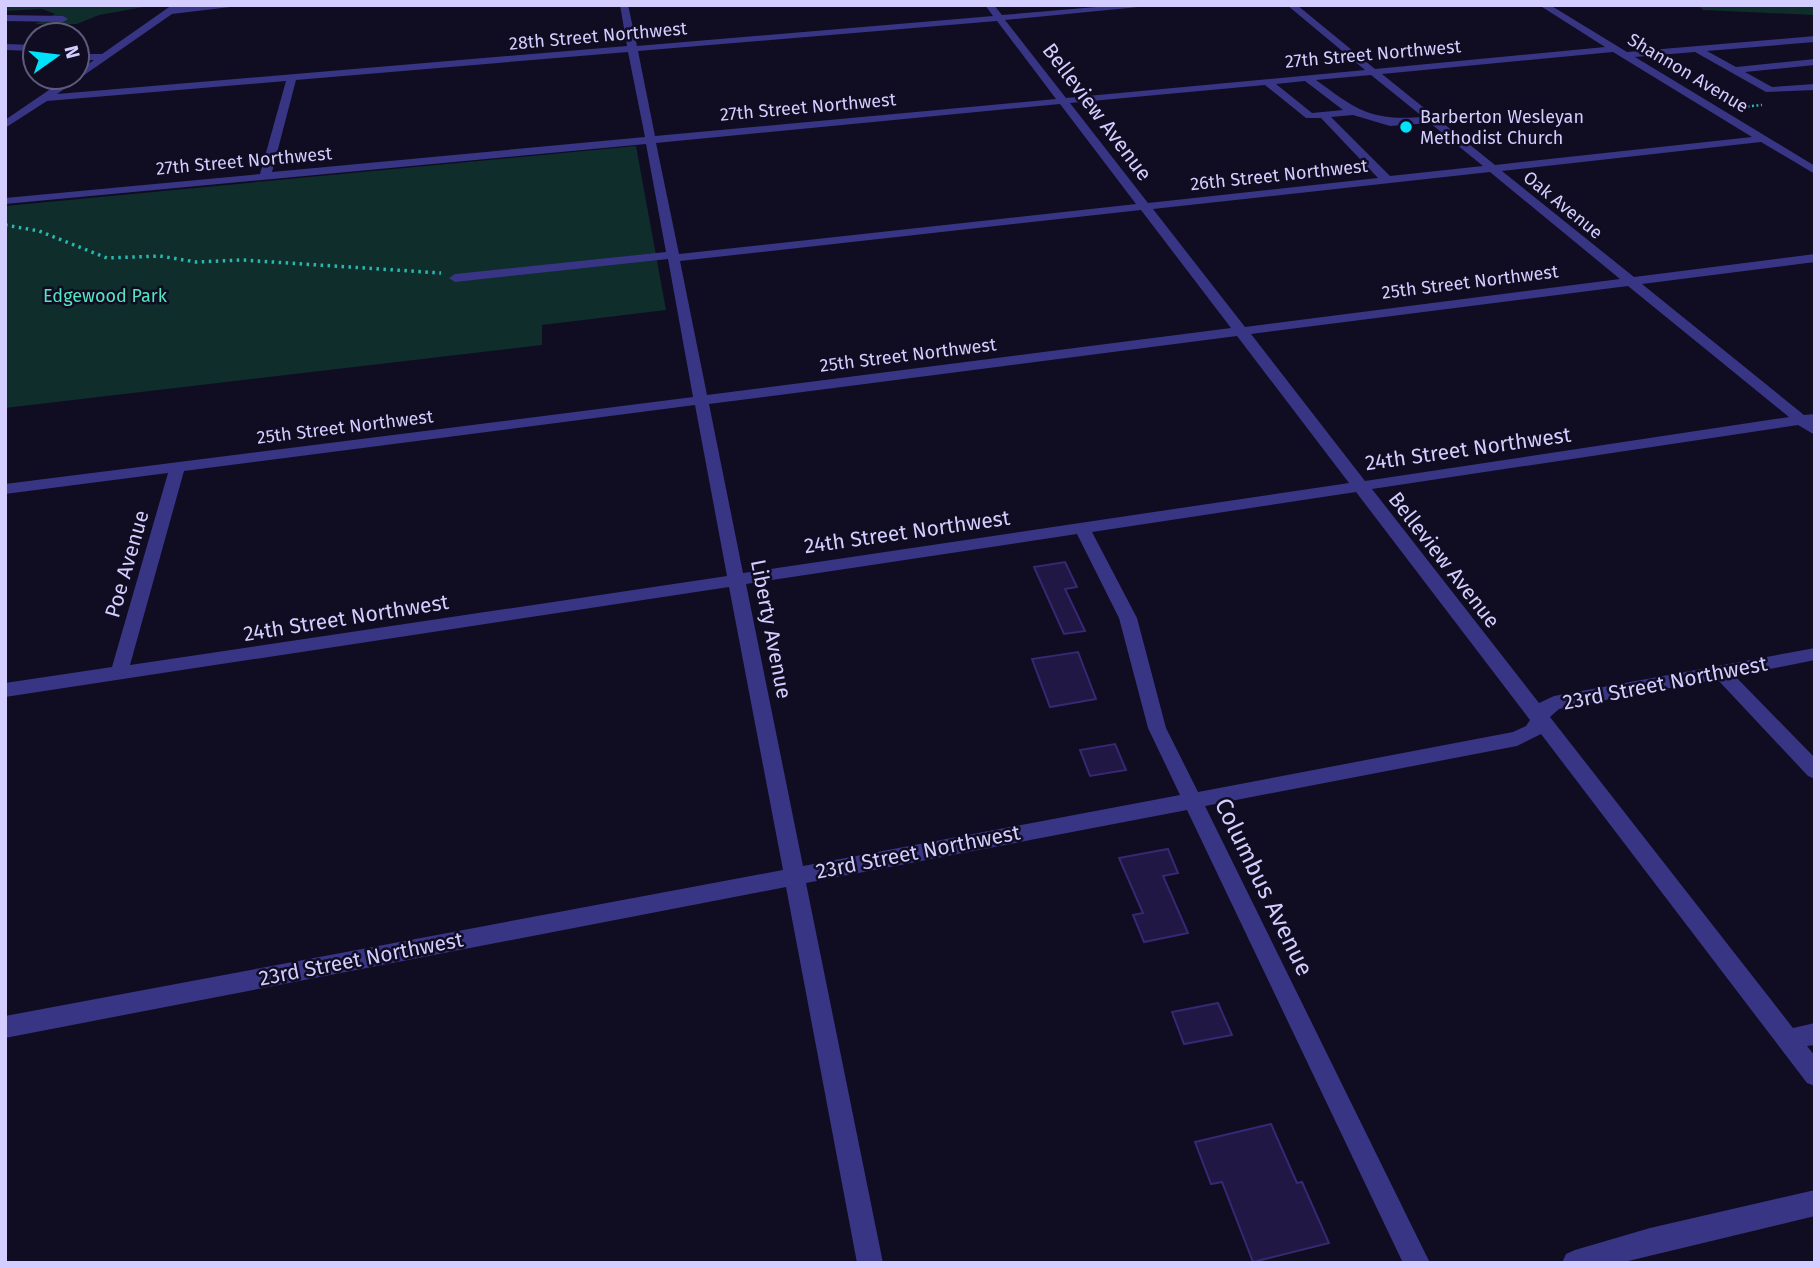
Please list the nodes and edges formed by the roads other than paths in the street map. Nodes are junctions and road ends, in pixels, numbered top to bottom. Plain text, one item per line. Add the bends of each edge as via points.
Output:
1 (243, 5) edge
2 (625, 5) edge
3 (1155, 5) edge
4 (1291, 5) edge
5 (1543, 5) edge
6 (174, 8) edge
7 (994, 12) edge
8 (5, 18) edge
9 (62, 19) dead end
10 (1815, 40) edge
11 (633, 49) junction
12 (1614, 49) junction
13 (1697, 49) junction
14 (1625, 55) junction
15 (91, 56) edge
16 (105, 57) junction
17 (1815, 62) edge
18 (91, 66) edge
19 (1734, 70) junction
20 (1372, 72) junction
21 (292, 78) junction
22 (1307, 78) junction
23 (1268, 82) junction
24 (1815, 87) edge
25 (54, 91) edge
26 (44, 98) junction
27 (1062, 101) junction
28 (1353, 112) junction
29 (1325, 117) junction
30 (1431, 120) junction
31 (5, 125) edge
32 (650, 139) junction
33 (1763, 139) junction
34 (1492, 169) junction
35 (1815, 171) edge
36 (265, 177) junction
37 (1388, 181) junction
38 (5, 201) edge
39 (1144, 207) junction
40 (674, 257) junction
41 (1815, 258) edge
42 (455, 278) road end
43 (1629, 282) junction
44 (1240, 331) junction
45 (701, 400) junction
46 (1808, 419) edge
47 (1815, 431) edge
48 (177, 468) junction
49 (1359, 485) junction
50 (5, 489) edge
51 (1082, 528) junction
52 (738, 578) junction
53 (1815, 654) edge
54 (1721, 672) junction
55 (119, 673) junction
56 (5, 690) edge
57 (1542, 719) junction
58 (1815, 771) edge
59 (1192, 798) junction
60 (795, 876) junction
61 (5, 1027) edge
62 (1815, 1034) edge
63 (1788, 1040) junction
64 (1815, 1075) edge
65 (1815, 1203) edge
66 (870, 1263) edge
67 (1417, 1263) edge
68 (1575, 1263) edge

1 - 6 street
2 - 11 street, Liberty Avenue
3 - 7 street, 28th Street Northwest
4 - 20 street, Oak Avenue
5 - 12 street, Shannon Avenue
6 - 16 street
7 - 11 street, 28th Street Northwest
7 - 27 street, Belleview Avenue
8 - 9 street
10 - 13 street
11 - 21 street, 28th Street Northwest
11 - 32 street, Liberty Avenue
12 - 14 street, Shannon Avenue
12 - 20 street, 27th Street Northwest
13 - 14 street
13 - 19 street
14 - 33 street, Shannon Avenue
15 - 16 street
16 - 18 street
17 - 19 street
19 - 24 street via 1770,90
20 - 22 street, 27th Street Northwest
20 - 30 street, Oak Avenue
21 - 26 street, 28th Street Northwest
21 - 36 street
22 - 23 street, 27th Street Northwest
22 - 28 street
23 - 27 street, 27th Street Northwest
23 - 29 street via 1310,116
25 - 26 street
26 - 31 street
27 - 32 street, 27th Street Northwest
27 - 39 street, Belleview Avenue
28 - 29 street
28 - 30 street via 1390,123
29 - 37 street
30 - 34 street, Oak Avenue
32 - 36 street, 27th Street Northwest
32 - 40 street, Liberty Avenue
33 - 34 street, 26th Street Northwest
33 - 35 street, Shannon Avenue
34 - 37 street, 26th Street Northwest
34 - 43 street, Oak Avenue
36 - 38 street, 27th Street Northwest
37 - 39 street, 26th Street Northwest
39 - 40 street, 26th Street Northwest
39 - 44 street, Belleview Avenue
40 - 42 street, 26th Street Northwest
40 - 45 street, Liberty Avenue
41 - 43 street, 25th Street Northwest
43 - 44 street, 25th Street Northwest
43 - 46 street, Oak Avenue
44 - 45 street, 25th Street Northwest
44 - 49 street, Belleview Avenue
45 - 48 street, 25th Street Northwest
45 - 52 street, Liberty Avenue
46 - 47 street, Oak Avenue
46 - 49 street, 24th Street Northwest
48 - 50 street, 25th Street Northwest
48 - 55 street, Poe Avenue
49 - 51 street, 24th Street Northwest
49 - 57 street, Belleview Avenue
51 - 52 street, 24th Street Northwest
51 - 59 street, Columbus Avenue via 1128,618 1157,728
52 - 55 street, 24th Street Northwest
52 - 60 street, Liberty Avenue
53 - 54 street, 23rd Street Northwest
54 - 57 street, 23rd Street Northwest via 1554,703
54 - 58 street
55 - 56 street, 24th Street Northwest
57 - 59 street, 23rd Street Northwest via 1534,731 1517,739
57 - 63 street, Belleview Avenue
59 - 60 street, 23rd Street Northwest
59 - 67 street, Columbus Avenue
60 - 61 street, 23rd Street Northwest
60 - 66 street, Liberty Avenue
62 - 63 street
63 - 64 street, Belleview Avenue
65 - 68 street

